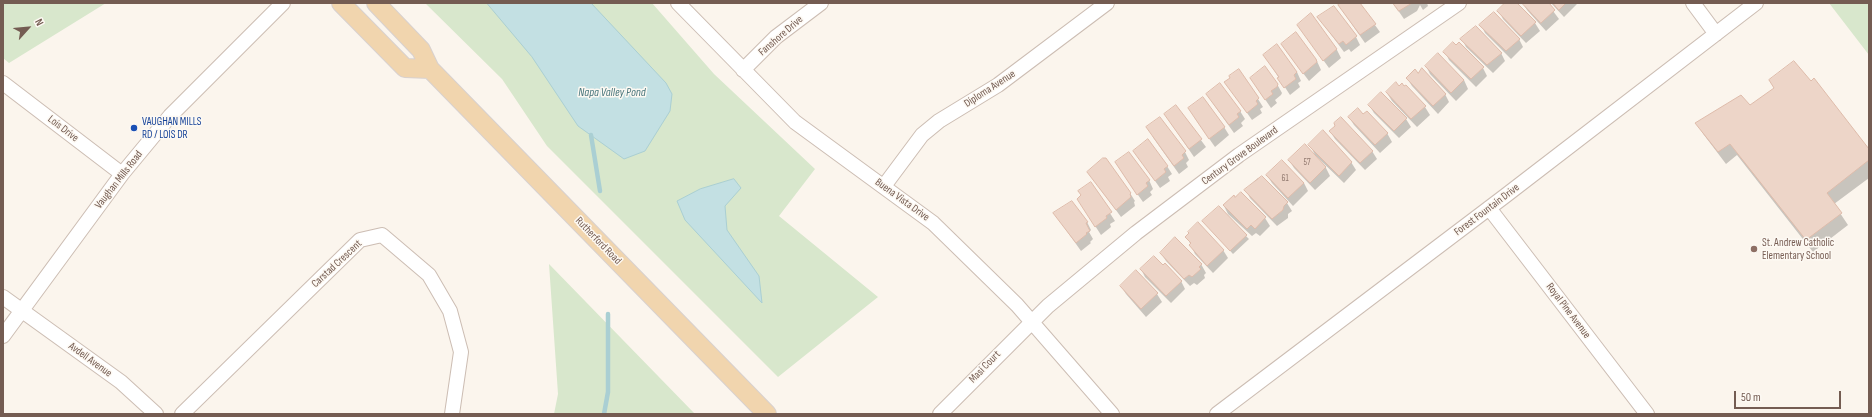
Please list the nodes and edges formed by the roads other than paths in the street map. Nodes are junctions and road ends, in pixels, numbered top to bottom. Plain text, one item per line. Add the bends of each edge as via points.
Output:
1 (283, 3) edge
2 (341, 3) edge
3 (376, 3) edge
4 (678, 3) edge
5 (821, 3) edge
6 (1107, 3) edge
7 (1459, 3) edge
8 (1693, 3) edge
9 (1756, 3) edge
10 (1716, 34) junction
11 (430, 69) junction
12 (743, 70) junction
13 (3, 83) edge
14 (122, 174) junction
15 (884, 186) junction
16 (1489, 208) junction
17 (3, 297) edge
18 (21, 310) junction
19 (1032, 322) junction
20 (3, 336) edge
21 (156, 414) edge
22 (182, 414) edge
23 (452, 414) edge
24 (767, 414) edge
25 (940, 414) edge
26 (1112, 414) edge
27 (1217, 414) edge
28 (1647, 414) edge

1 - 14 street, Vaughan Mills Road via 182,102
2 - 11 main road via 405,68
3 - 11 main road, Rutherford Road via 422,50
4 - 12 street, Buena Vista Drive
5 - 12 street, Fanshore Drive via 776,37
6 - 15 street, Diploma Avenue via 998,85 939,121 922,135
7 - 19 street, Century Grove Boulevard via 1239,155 1136,233
8 - 10 street
9 - 10 street, Forest Fountain Drive
10 - 16 street, Forest Fountain Drive
11 - 24 main road, Rutherford Road
12 - 15 street, Buena Vista Drive via 795,122
13 - 14 street, Lois Drive
14 - 18 street, Vaughan Mills Road
15 - 19 street, Buena Vista Drive via 933,223
16 - 27 street, Forest Fountain Drive
16 - 28 street, Royal Pine Avenue
17 - 18 street, Avdell Avenue
18 - 20 street, Vaughan Mills Road
18 - 21 street, Avdell Avenue via 121,382
19 - 25 street, Masi Court
19 - 26 street, Buena Vista Drive
22 - 23 street, Carstad Crescent via 360,240 382,235 429,275 450,311 461,352

